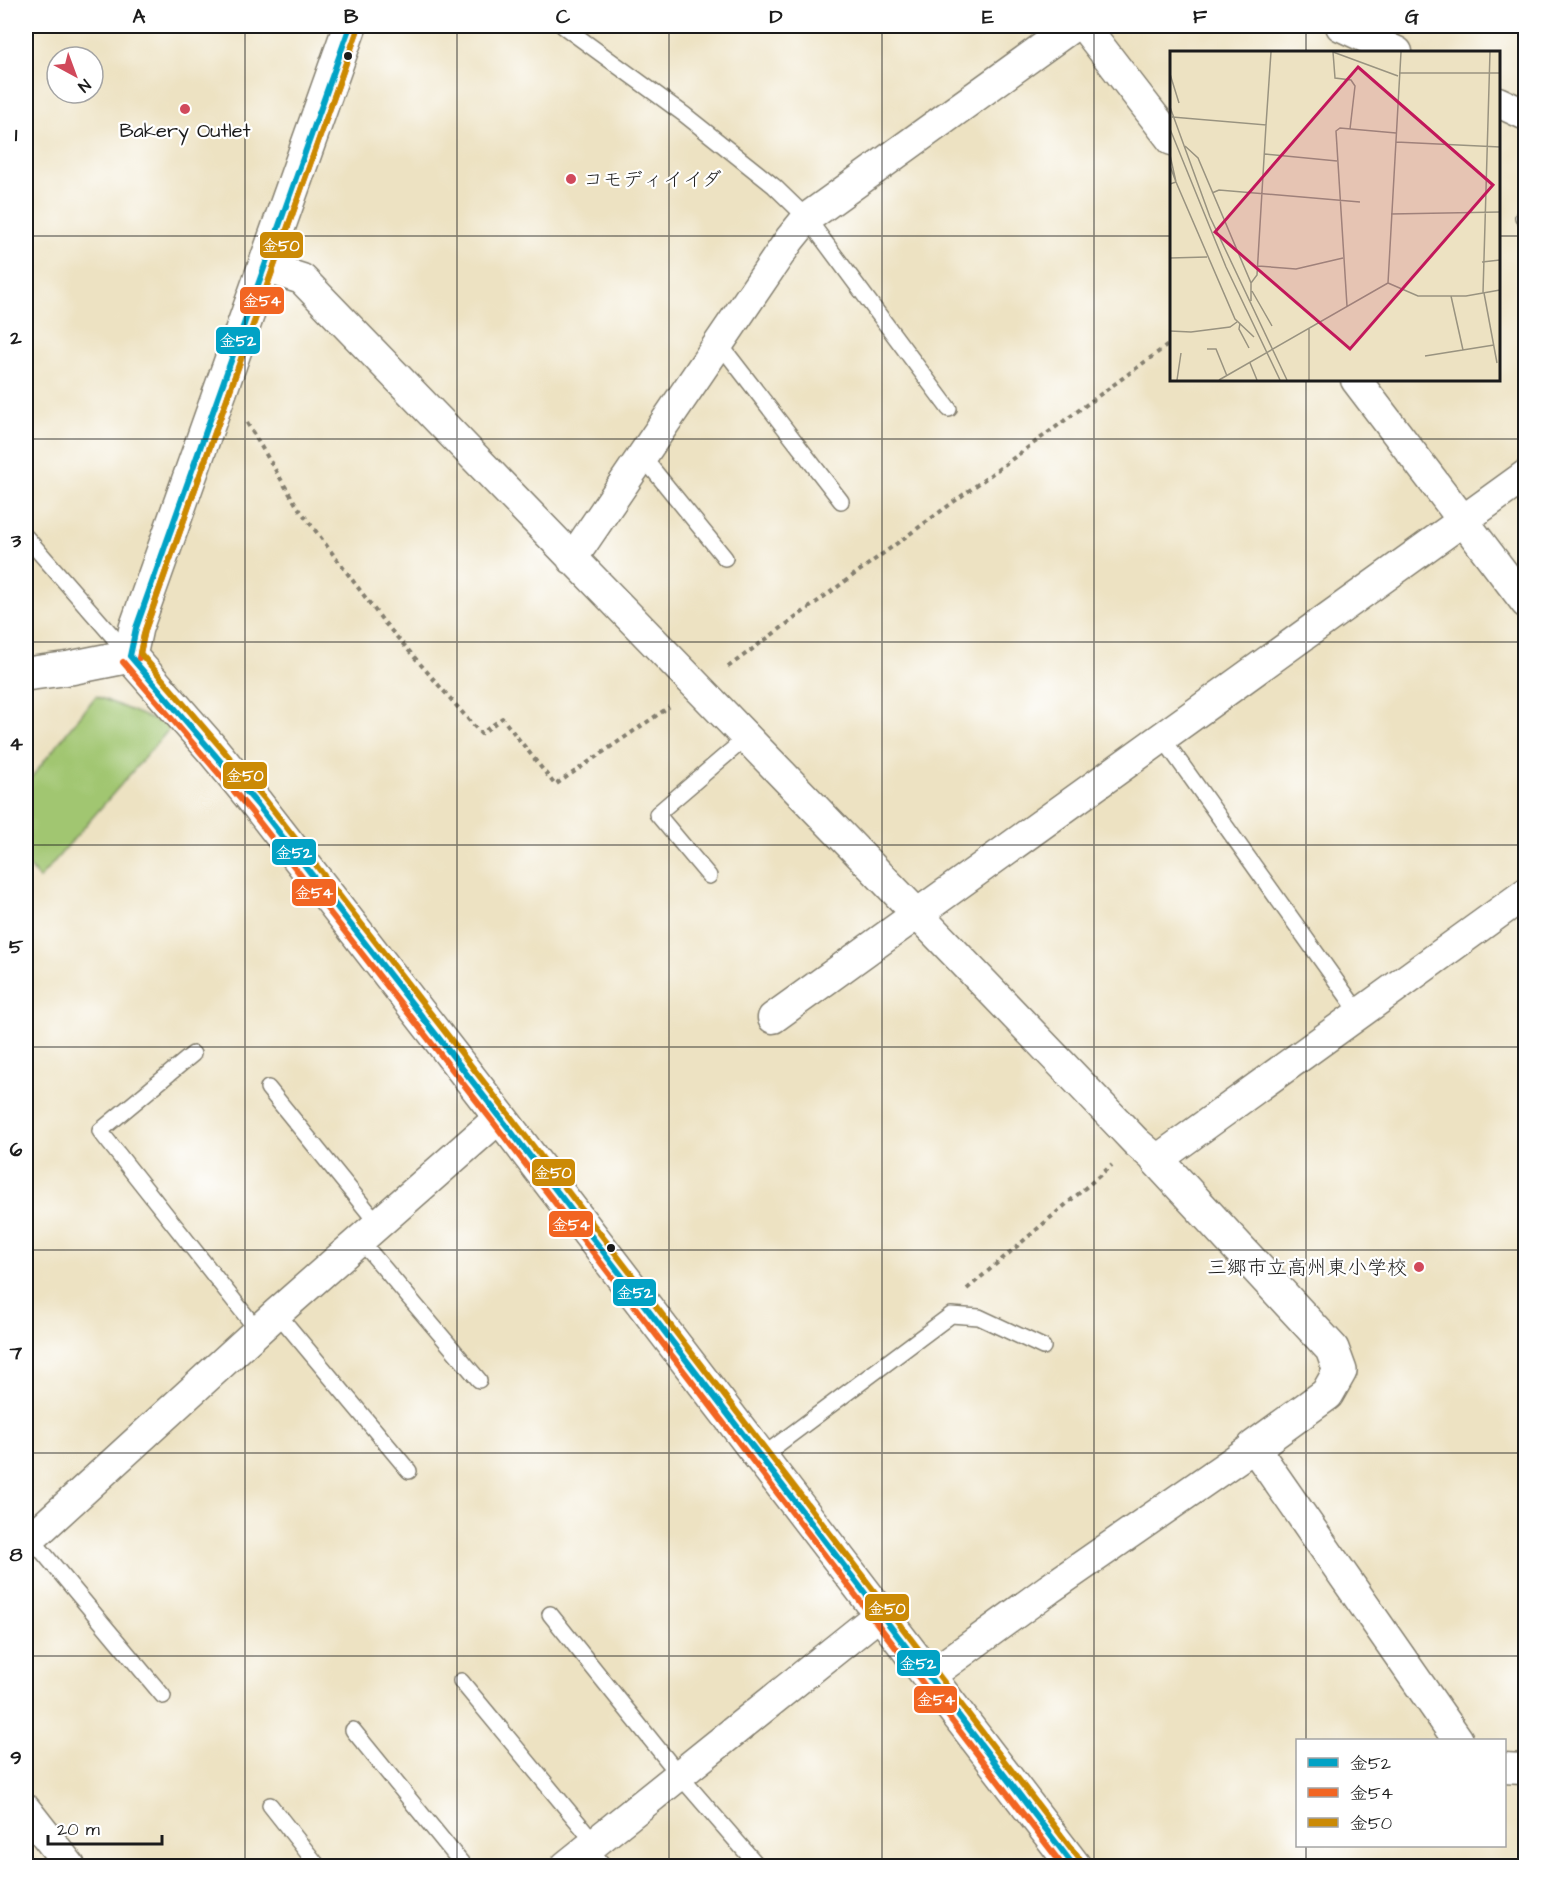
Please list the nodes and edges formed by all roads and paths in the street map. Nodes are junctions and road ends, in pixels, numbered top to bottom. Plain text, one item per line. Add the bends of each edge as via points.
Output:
1 (350, 26) edge
2 (563, 26) edge
3 (1073, 26) edge
4 (1084, 26) edge
5 (1341, 26) edge
6 (1395, 51) edge
7 (1500, 103) edge
8 (1526, 115) edge
9 (1170, 137) edge
10 (807, 218) junction
11 (264, 267) junction
12 (719, 343) junction
13 (1170, 343) edge
14 (1357, 381) edge
15 (216, 406) junction
16 (949, 409) dead end
17 (642, 456) junction
18 (1526, 475) edge
19 (841, 501) dead end
20 (1463, 520) junction
21 (26, 537) edge
22 (726, 558) dead end
23 (572, 559) junction
24 (1526, 603) edge
25 (130, 656) junction
26 (26, 674) edge
27 (698, 688) junction
28 (747, 737) junction
29 (1162, 737) junction
30 (709, 876) dead end
31 (1526, 893) edge
32 (919, 914) junction
33 (1359, 1013) junction
34 (773, 1018) dead end
35 (193, 1054) dead end
36 (268, 1088) dead end
37 (500, 1117) junction
38 (1147, 1151) junction
39 (369, 1232) junction
40 (951, 1314) junction
41 (268, 1322) junction
42 (1043, 1347) dead end
43 (479, 1380) dead end
44 (1254, 1447) junction
45 (761, 1457) junction
46 (409, 1471) dead end
47 (28, 1540) edge
48 (550, 1614) dead end
49 (879, 1614) junction
50 (928, 1677) junction
51 (461, 1681) dead end
52 (163, 1696) dead end
53 (353, 1730) dead end
54 (1457, 1739) edge
55 (1526, 1766) edge
56 (1506, 1768) edge
57 (681, 1776) junction
58 (270, 1805) dead end
59 (26, 1810) edge
60 (588, 1856) edge
61 (70, 1866) edge
62 (318, 1866) edge
63 (464, 1866) edge
64 (758, 1866) edge
65 (1074, 1866) edge

1 - 11 main road
2 - 10 lane via 685,115 774,186
3 - 10 street
4 - 9 street
5 - 6 street
7 - 8 street
10 - 12 street
10 - 16 lane
11 - 15 main road
11 - 23 street via 302,279
12 - 17 street
12 - 19 lane
13 - 27 path
14 - 20 street
15 - 25 main road via 136,628
15 - 27 path via 243,417 297,506 382,621 481,734 501,717 555,784
17 - 22 lane
17 - 23 street
18 - 20 street
20 - 24 street
20 - 29 street
21 - 25 lane
23 - 27 street
25 - 26 main road
25 - 37 main road via 250,796
27 - 28 street
28 - 30 lane via 657,814
28 - 32 street
29 - 32 street
29 - 33 lane
31 - 33 street
32 - 34 street
32 - 38 street
33 - 38 street
35 - 41 lane via 100,1131
36 - 39 lane
37 - 39 street
37 - 45 main road
38 - 40 path via 1122,1157 968,1287
38 - 44 main road via 1332,1349 1340,1371 1327,1394
39 - 41 street
39 - 43 lane
40 - 42 lane via 979,1317
40 - 45 lane
41 - 46 lane
41 - 47 street
44 - 50 street
44 - 54 street
45 - 49 main road
47 - 52 lane
48 - 57 lane
49 - 50 main road
49 - 57 street
50 - 65 main road
51 - 60 lane
53 - 63 lane
55 - 56 street
57 - 60 street
57 - 64 lane
58 - 62 lane
59 - 61 street

